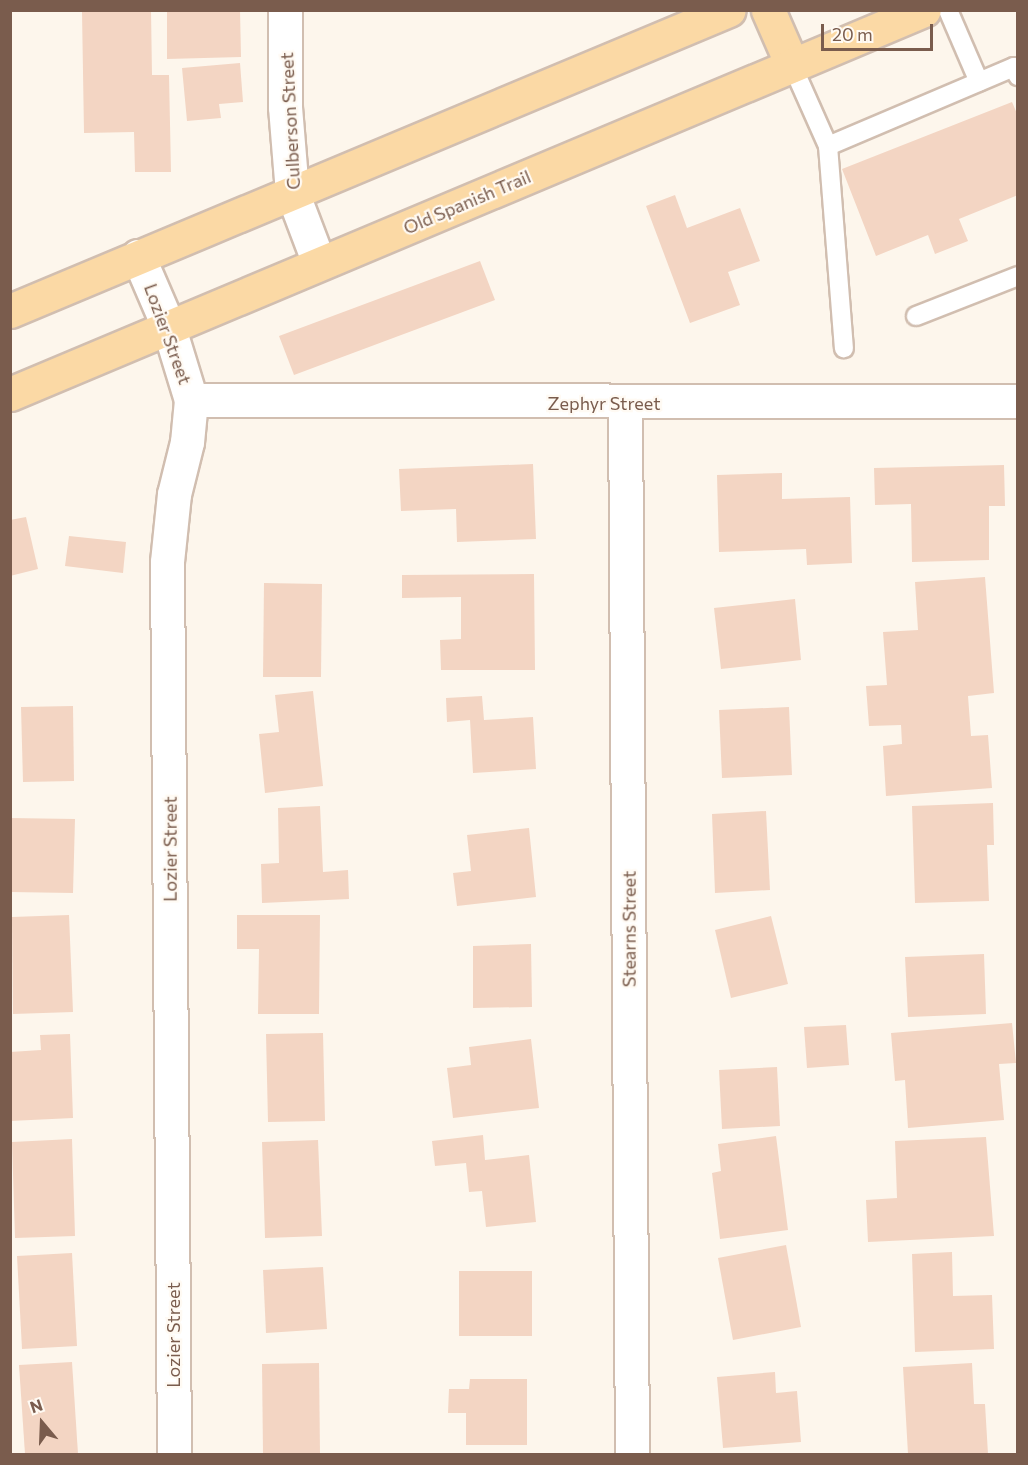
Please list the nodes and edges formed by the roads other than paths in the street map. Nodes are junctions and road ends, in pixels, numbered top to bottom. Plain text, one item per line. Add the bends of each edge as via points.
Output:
1 (285, 10) edge
2 (729, 10) edge
3 (768, 10) edge
4 (924, 10) edge
5 (948, 10) edge
6 (792, 65) junction
7 (1017, 76) edge
8 (979, 82) junction
9 (828, 146) junction
10 (291, 192) junction
11 (138, 256) junction
12 (319, 263) junction
13 (1017, 276) edge
14 (10, 310) edge
15 (916, 316) dead end
16 (169, 328) junction
17 (844, 348) dead end
18 (10, 394) edge
19 (191, 400) junction
20 (1017, 401) edge
21 (625, 403) junction
22 (174, 1455) edge
23 (632, 1455) edge

1 - 10 street, Culberson Street via 285,108
2 - 10 main road
3 - 6 main road
4 - 6 main road, Old Spanish Trail
5 - 8 lane
6 - 9 lane
6 - 12 main road, Old Spanish Trail
7 - 8 lane via 1014,67
8 - 9 lane
9 - 17 lane
10 - 11 main road
10 - 12 street, Culberson Street
11 - 14 main road
11 - 16 street, Lozier Street
12 - 16 main road, Old Spanish Trail
13 - 15 lane
16 - 18 main road, Old Spanish Trail
16 - 19 street, Lozier Street
19 - 21 street, Zephyr Street
19 - 22 street, Lozier Street via 187,442 174,494 167,562
20 - 21 street, Zephyr Street
21 - 23 street, Stearns Street

